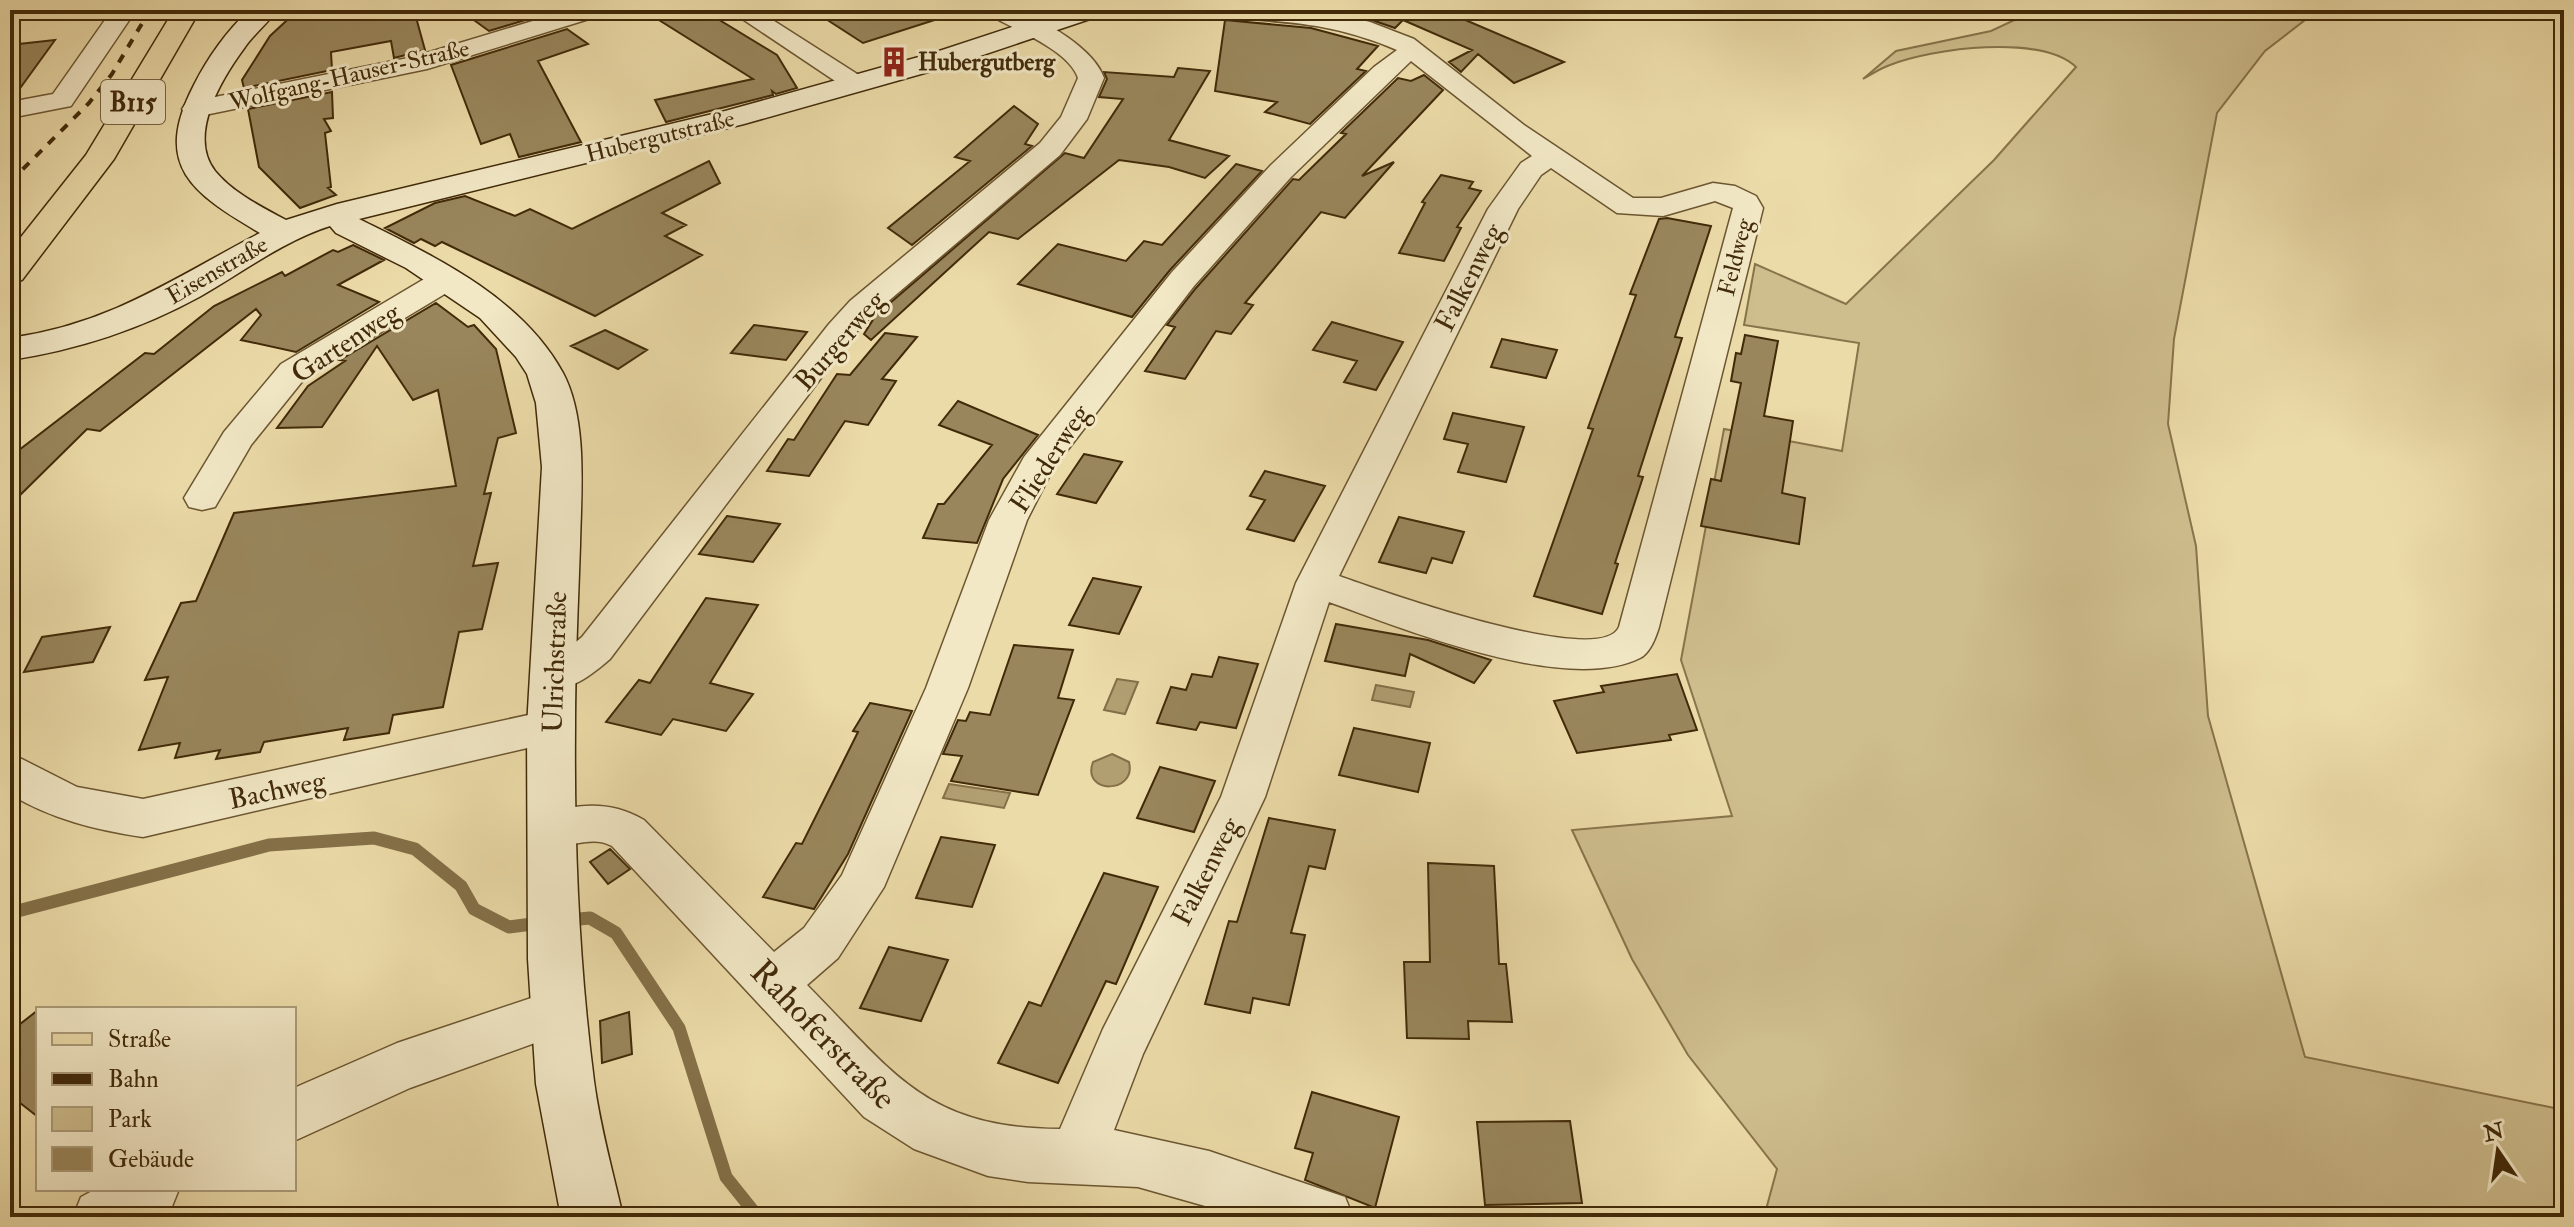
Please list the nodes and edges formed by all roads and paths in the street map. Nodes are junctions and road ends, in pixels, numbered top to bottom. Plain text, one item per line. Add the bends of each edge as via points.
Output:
1 (124, 10) edge
2 (187, 10) edge
3 (264, 10) edge
4 (594, 10) edge
5 (741, 10) edge
6 (997, 10) edge
7 (1090, 10) edge
8 (1223, 10) edge
9 (1035, 30) junction
10 (1417, 51) junction
11 (856, 84) junction
12 (195, 109) junction
13 (10, 110) edge
14 (1551, 156) junction
15 (337, 214) junction
16 (283, 232) junction
17 (10, 273) edge
18 (447, 279) junction
19 (10, 349) edge
20 (202, 498) dead end
21 (1316, 583) junction
22 (553, 675) junction
23 (551, 727) junction
24 (10, 771) edge
25 (552, 830) junction
26 (773, 983) junction
27 (558, 985) junction
28 (296, 1114) edge
29 (1081, 1154) junction
30 (147, 1191) edge
31 (101, 1217) edge
32 (592, 1217) edge
33 (1325, 1217) edge

1 - 13 street via 62,100
2 - 17 main road, B115 via 99,159
3 - 12 street, Eisenstraße via 229,50
4 - 12 street, Wolfgang-Hauser-Straße via 418,64
5 - 11 street
6 - 9 street
7 - 9 street, Hubergutstraße
8 - 10 street, Feldweg via 1341,21
9 - 11 street, Hubergutstraße
9 - 22 street, Burgerweg via 1074,52 1088,69 1089,88 1064,134 861,308 596,648 571,669
10 - 14 street, Feldweg
10 - 26 street, Fliederweg via 1383,72 1241,214 1121,355 1037,465 1008,520 947,688 860,887 821,943
11 - 15 street, Hubergutstraße via 661,137
12 - 16 street, Eisenstraße via 188,126 193,164 228,199
14 - 21 street, Falkenweg via 1531,169 1503,209
14 - 21 street, Feldweg via 1627,207 1663,207 1725,192 1748,208 1635,639 1615,652 1596,654 1534,649
15 - 16 street, Hubergutstraße
15 - 18 street, Ulrichstraße via 347,226
16 - 19 street, Eisenstraße via 146,309 48,343
18 - 20 street, Gartenweg via 293,371 236,440
18 - 22 street, Ulrichstraße via 512,330 545,374 555,403 562,467
21 - 29 street, Falkenweg via 1243,797 1121,1046 1090,1118
22 - 23 street, Ulrichstraße
23 - 24 street, Bachweg via 143,818 83,809 34,789
23 - 25 street, Ulrichstraße
25 - 26 street, Rahoferstraße via 603,822 617,825
25 - 27 street, Ulrichstraße
26 - 29 street, Rahoferstraße via 883,1099 909,1119 943,1137 989,1151
27 - 28 street
27 - 32 street, Ulrichstraße via 565,1084
29 - 33 street, Rahoferstraße via 1137,1160 1213,1179
30 - 31 street

